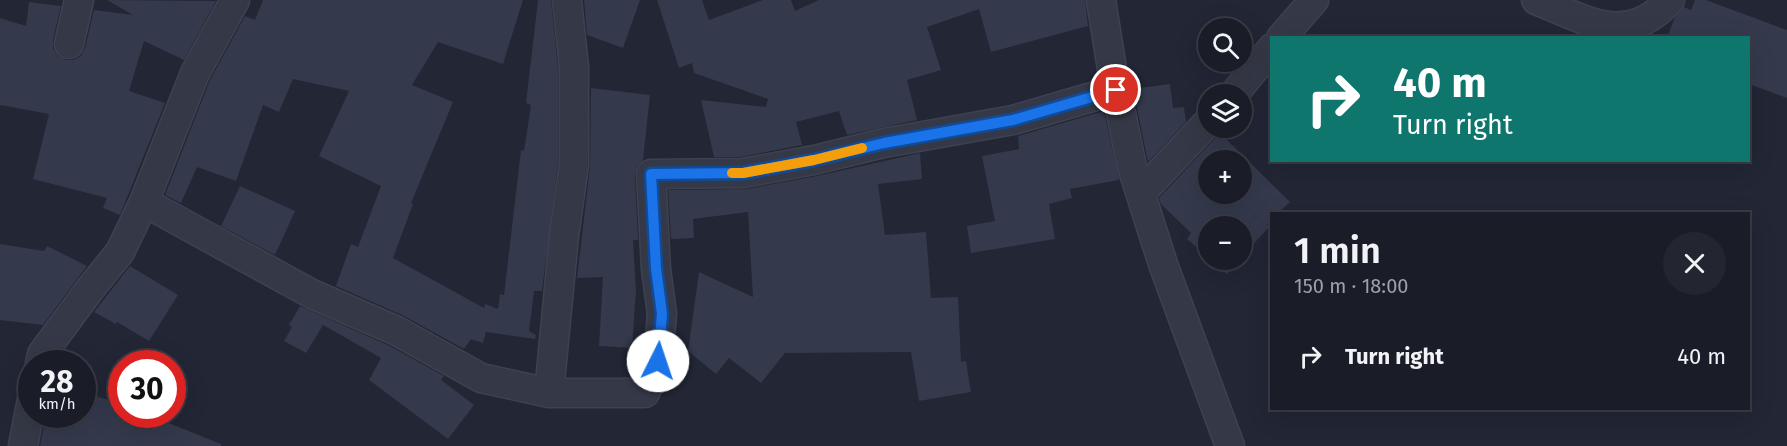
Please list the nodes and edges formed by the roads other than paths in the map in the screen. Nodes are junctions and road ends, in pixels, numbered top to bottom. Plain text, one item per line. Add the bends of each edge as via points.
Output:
1 (79, 0) edge
2 (235, 0) edge
3 (567, 0) edge
4 (1101, 0) edge
5 (1314, 0) edge
6 (1536, 0) edge
7 (1670, 0) edge
8 (1283, 36) edge
9 (69, 44) dead end
10 (1270, 50) edge
11 (1242, 84) edge
12 (1116, 90) junction
13 (1198, 132) edge
14 (1140, 193) junction
15 (144, 202) junction
16 (45, 350) edge
17 (549, 393) junction
18 (26, 428) edge
19 (23, 446) edge
20 (1230, 446) edge

1 - 9 street
2 - 15 street via 195,73
3 - 17 street via 574,67 574,165
4 - 12 street
5 - 8 street
6 - 7 street via 1612,27 1636,25
10 - 11 street
12 - 14 street
12 - 17 street via 1013,120 743,173 651,174 662,314 658,361 645,393
13 - 14 street
14 - 20 street
15 - 16 street via 120,252
15 - 17 street via 312,294 397,331 481,378
18 - 19 street

